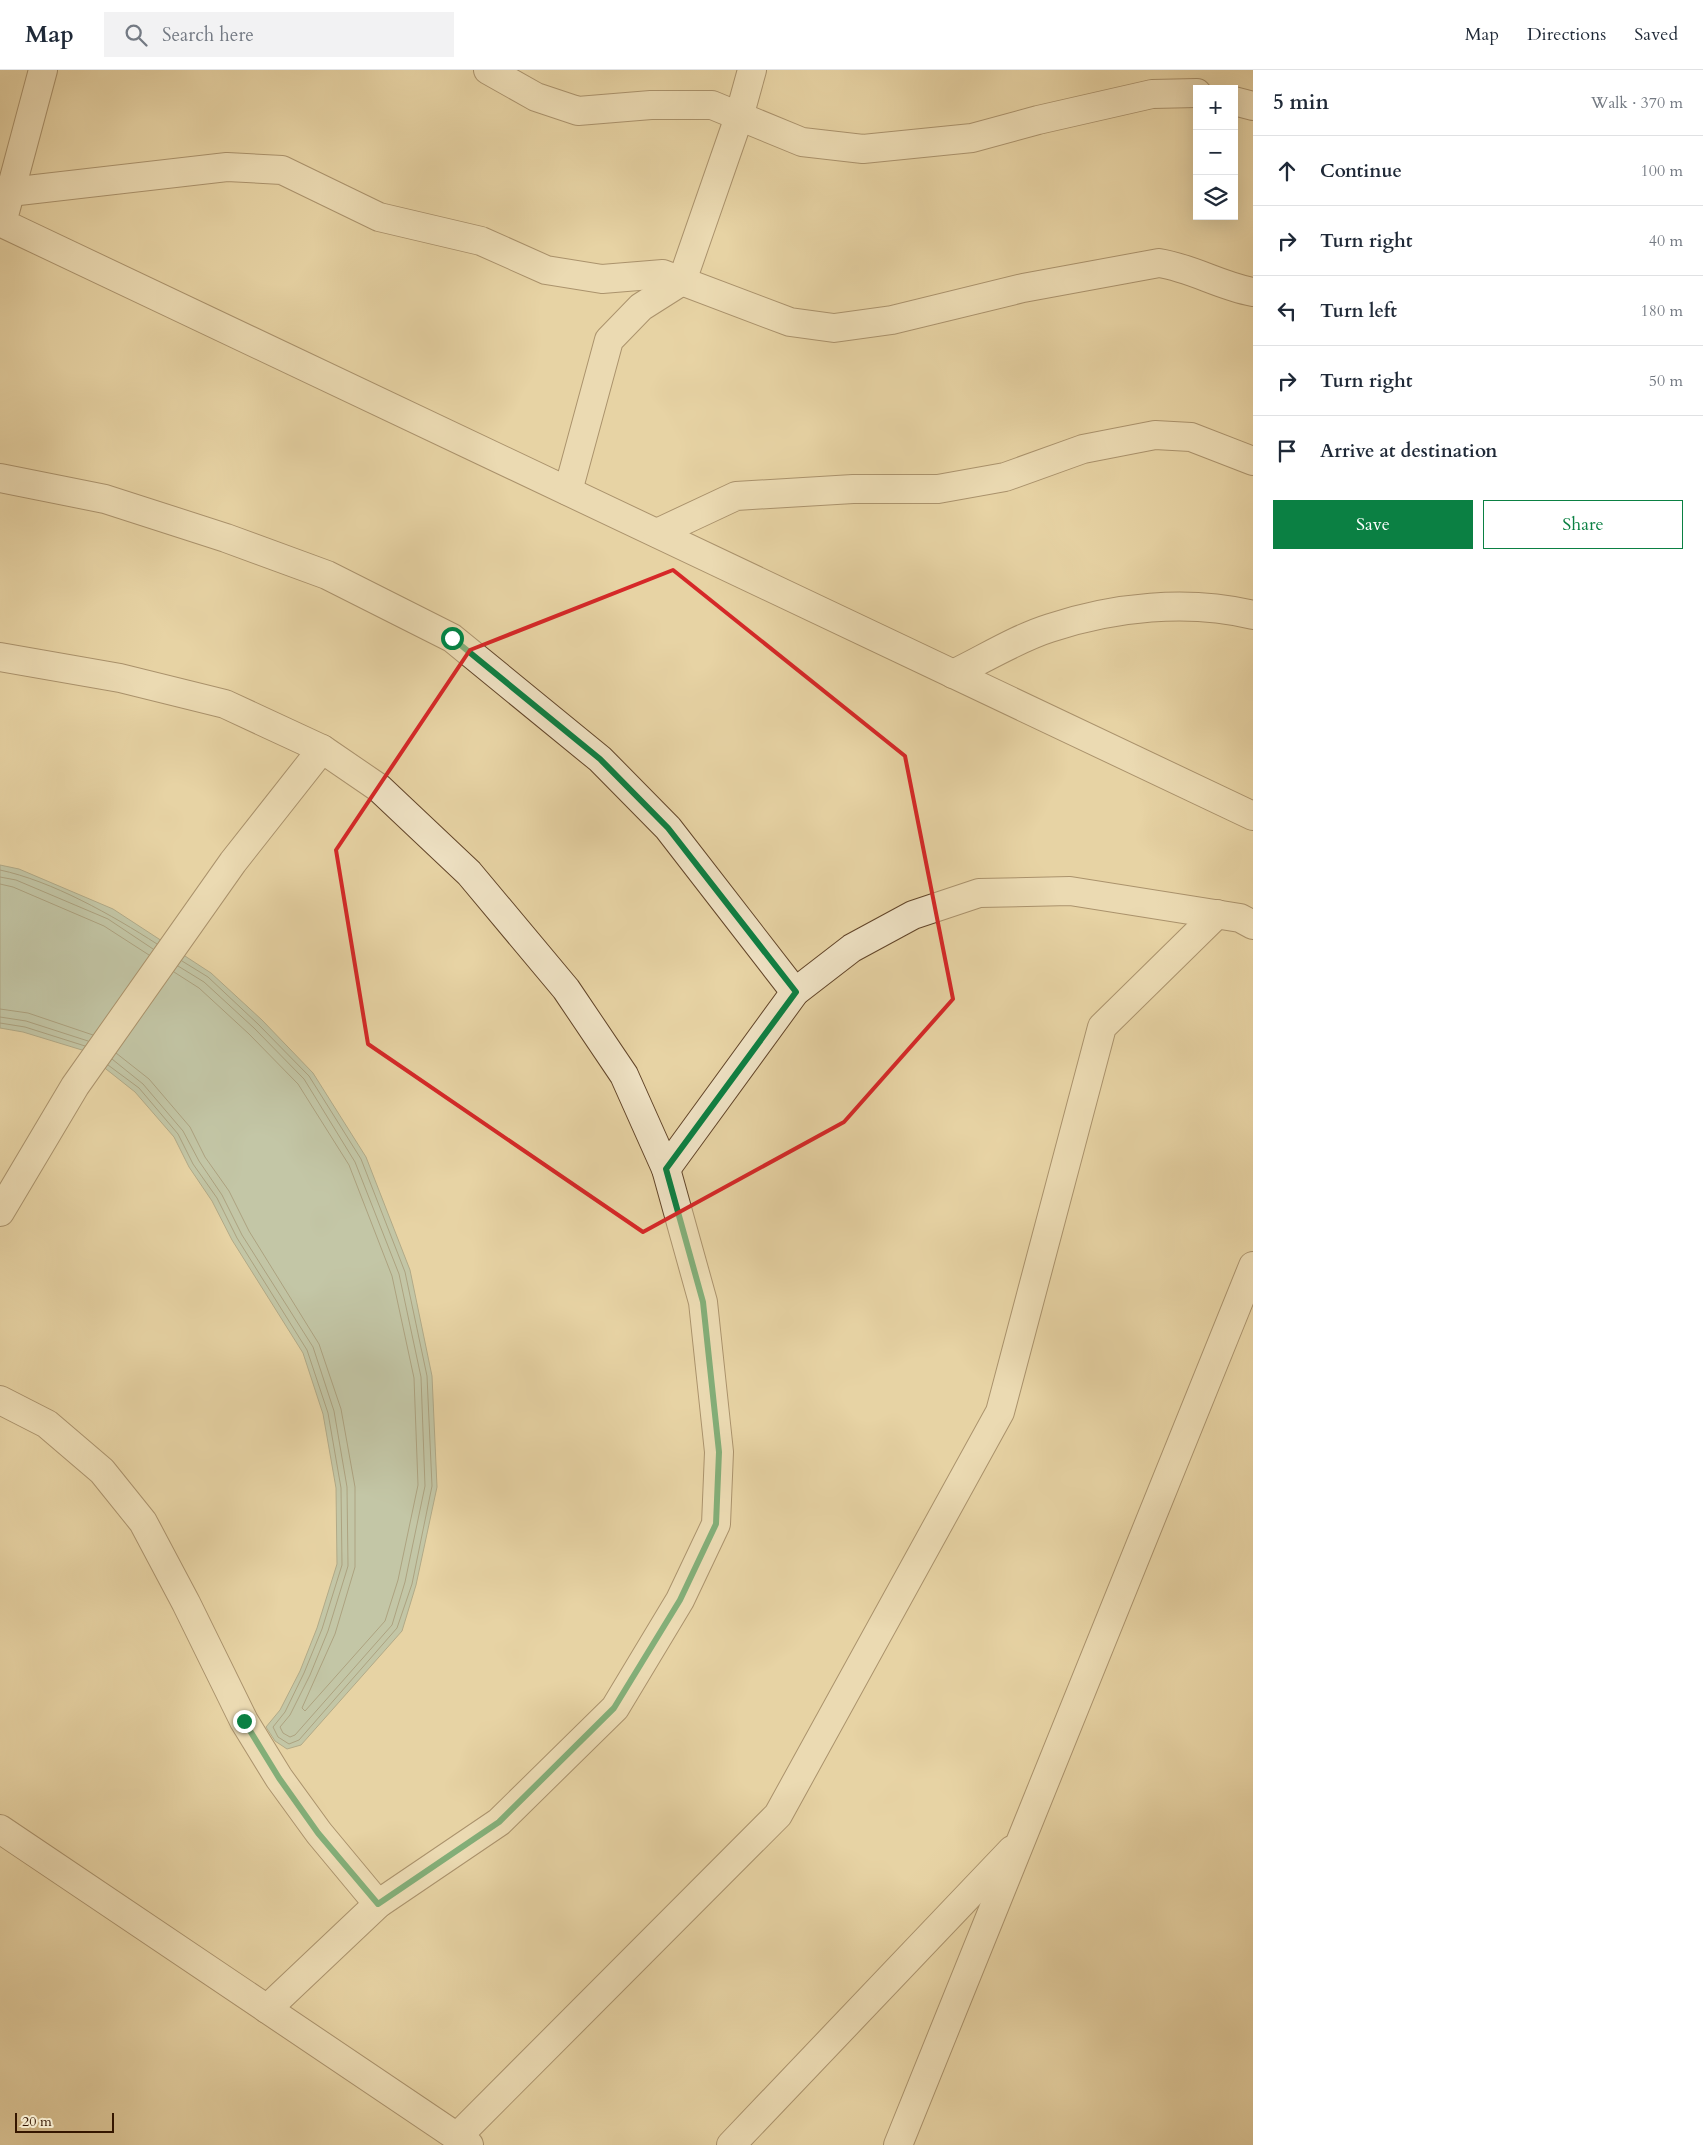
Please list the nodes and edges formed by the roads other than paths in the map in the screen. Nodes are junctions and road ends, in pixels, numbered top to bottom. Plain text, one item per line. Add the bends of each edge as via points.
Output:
1 (43, 70) edge
2 (488, 70) edge
3 (752, 70) edge
4 (1193, 93) edge
5 (1238, 102) edge
6 (1253, 106) edge
7 (739, 117) junction
8 (10, 192) junction
9 (682, 281) junction
10 (1253, 292) edge
11 (1253, 461) edge
12 (0, 478) edge
13 (568, 491) junction
14 (657, 534) junction
15 (1253, 615) edge
16 (0, 657) edge
17 (953, 674) junction
18 (322, 749) junction
19 (1253, 816) edge
20 (1216, 914) junction
21 (1253, 925) edge
22 (796, 992) junction
23 (666, 1169) junction
24 (0, 1212) edge
25 (1253, 1266) edge
26 (0, 1400) edge
27 (0, 1829) edge
28 (1021, 1840) junction
29 (378, 1904) junction
30 (267, 2008) junction
31 (463, 2141) edge
32 (731, 2145) edge
33 (898, 2145) edge

1 - 8 street
2 - 7 street via 536,97 578,111 651,105 712,105
3 - 7 street
4 - 7 street via 1152,94 972,138 863,148 802,142
5 - 6 street
7 - 9 street
8 - 9 street via 227,168 282,170 379,217 481,241 546,270 602,279 664,274
8 - 13 street via 2,223
9 - 10 street via 790,322 834,328 892,320 1023,288 1159,264 1180,266 1237,289
9 - 13 street via 641,307 609,340
11 - 14 street via 1191,437 1155,435 1083,449 1005,478 938,490 853,489 736,496
12 - 22 street via 105,499 226,538 327,575 452,638 600,759 668,828
13 - 14 street
14 - 17 street
15 - 17 street via 1224,608 1103,612 1048,628
16 - 18 street via 120,678 225,704
17 - 19 street
18 - 23 street via 379,788 469,873 566,989 624,1075
18 - 24 street via 234,862 75,1086
20 - 21 street via 1240,918
20 - 22 street via 1070,891 979,894 913,915 852,948
20 - 31 street via 1102,1027 1000,1412 778,1815
22 - 23 street
23 - 29 street via 703,1302 719,1452 716,1524 680,1600 614,1708 499,1822
25 - 28 street
26 - 29 street via 47,1424 102,1471 143,1522 244,1721 274,1770 318,1833
27 - 30 street
28 - 32 street
28 - 33 street
29 - 30 street
30 - 31 street

